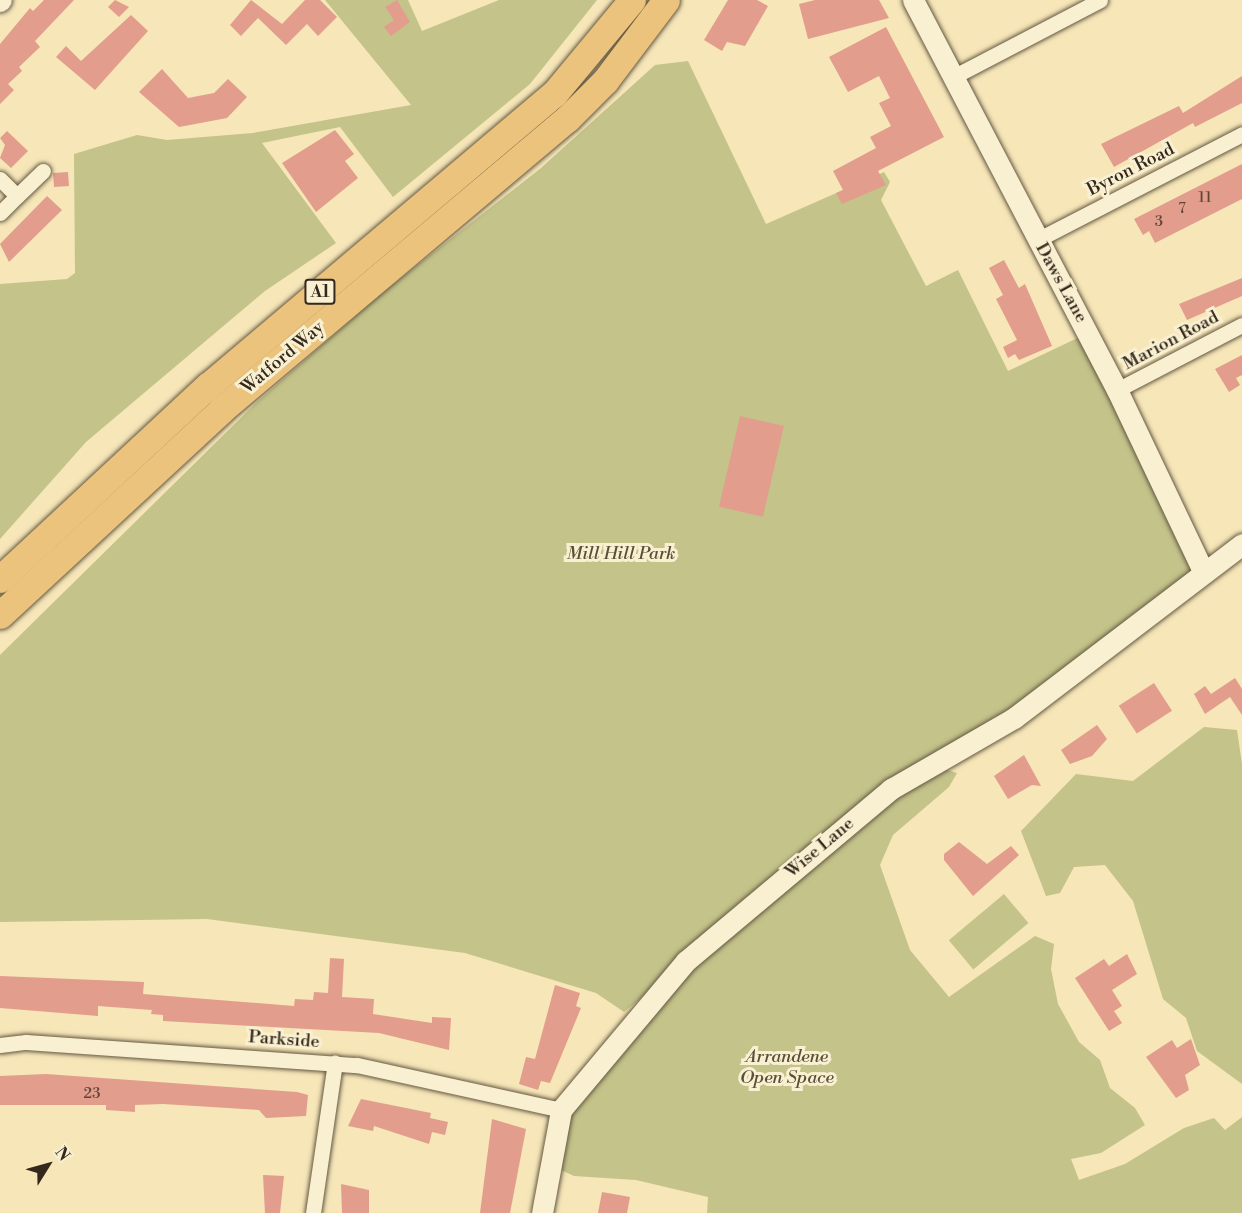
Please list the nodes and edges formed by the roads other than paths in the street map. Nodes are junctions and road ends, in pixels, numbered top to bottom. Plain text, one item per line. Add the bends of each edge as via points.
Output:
1 (632, 0) edge
2 (666, 0) edge
3 (913, 0) edge
4 (1100, 0) edge
5 (953, 77) junction
6 (1242, 134) edge
7 (43, 171) dead end
8 (0, 179) edge
9 (17, 196) junction
10 (0, 213) edge
11 (1037, 240) junction
12 (1242, 325) edge
13 (1118, 390) junction
14 (1242, 544) edge
15 (1202, 569) junction
16 (0, 579) edge
17 (0, 615) edge
18 (0, 1045) edge
19 (335, 1063) junction
20 (561, 1110) junction
21 (313, 1213) edge
22 (542, 1213) edge

1 - 16 highway, Watford Way / A1 via 554,94 208,386
2 - 17 highway, Watford Way / A1 via 605,81 567,119 221,410
3 - 5 street, Daws Lane
4 - 5 street
5 - 11 street, Daws Lane
6 - 11 street, Byron Road
7 - 9 street
8 - 9 street
9 - 10 street
11 - 13 street, Daws Lane
12 - 13 street, Marion Road
13 - 15 street, Daws Lane
14 - 15 street, Wise Lane
15 - 20 street, Wise Lane via 1090,664 1014,718 891,789 695,953
18 - 19 street, Parkside via 26,1042
19 - 20 street, Parkside
19 - 21 street
20 - 22 street

